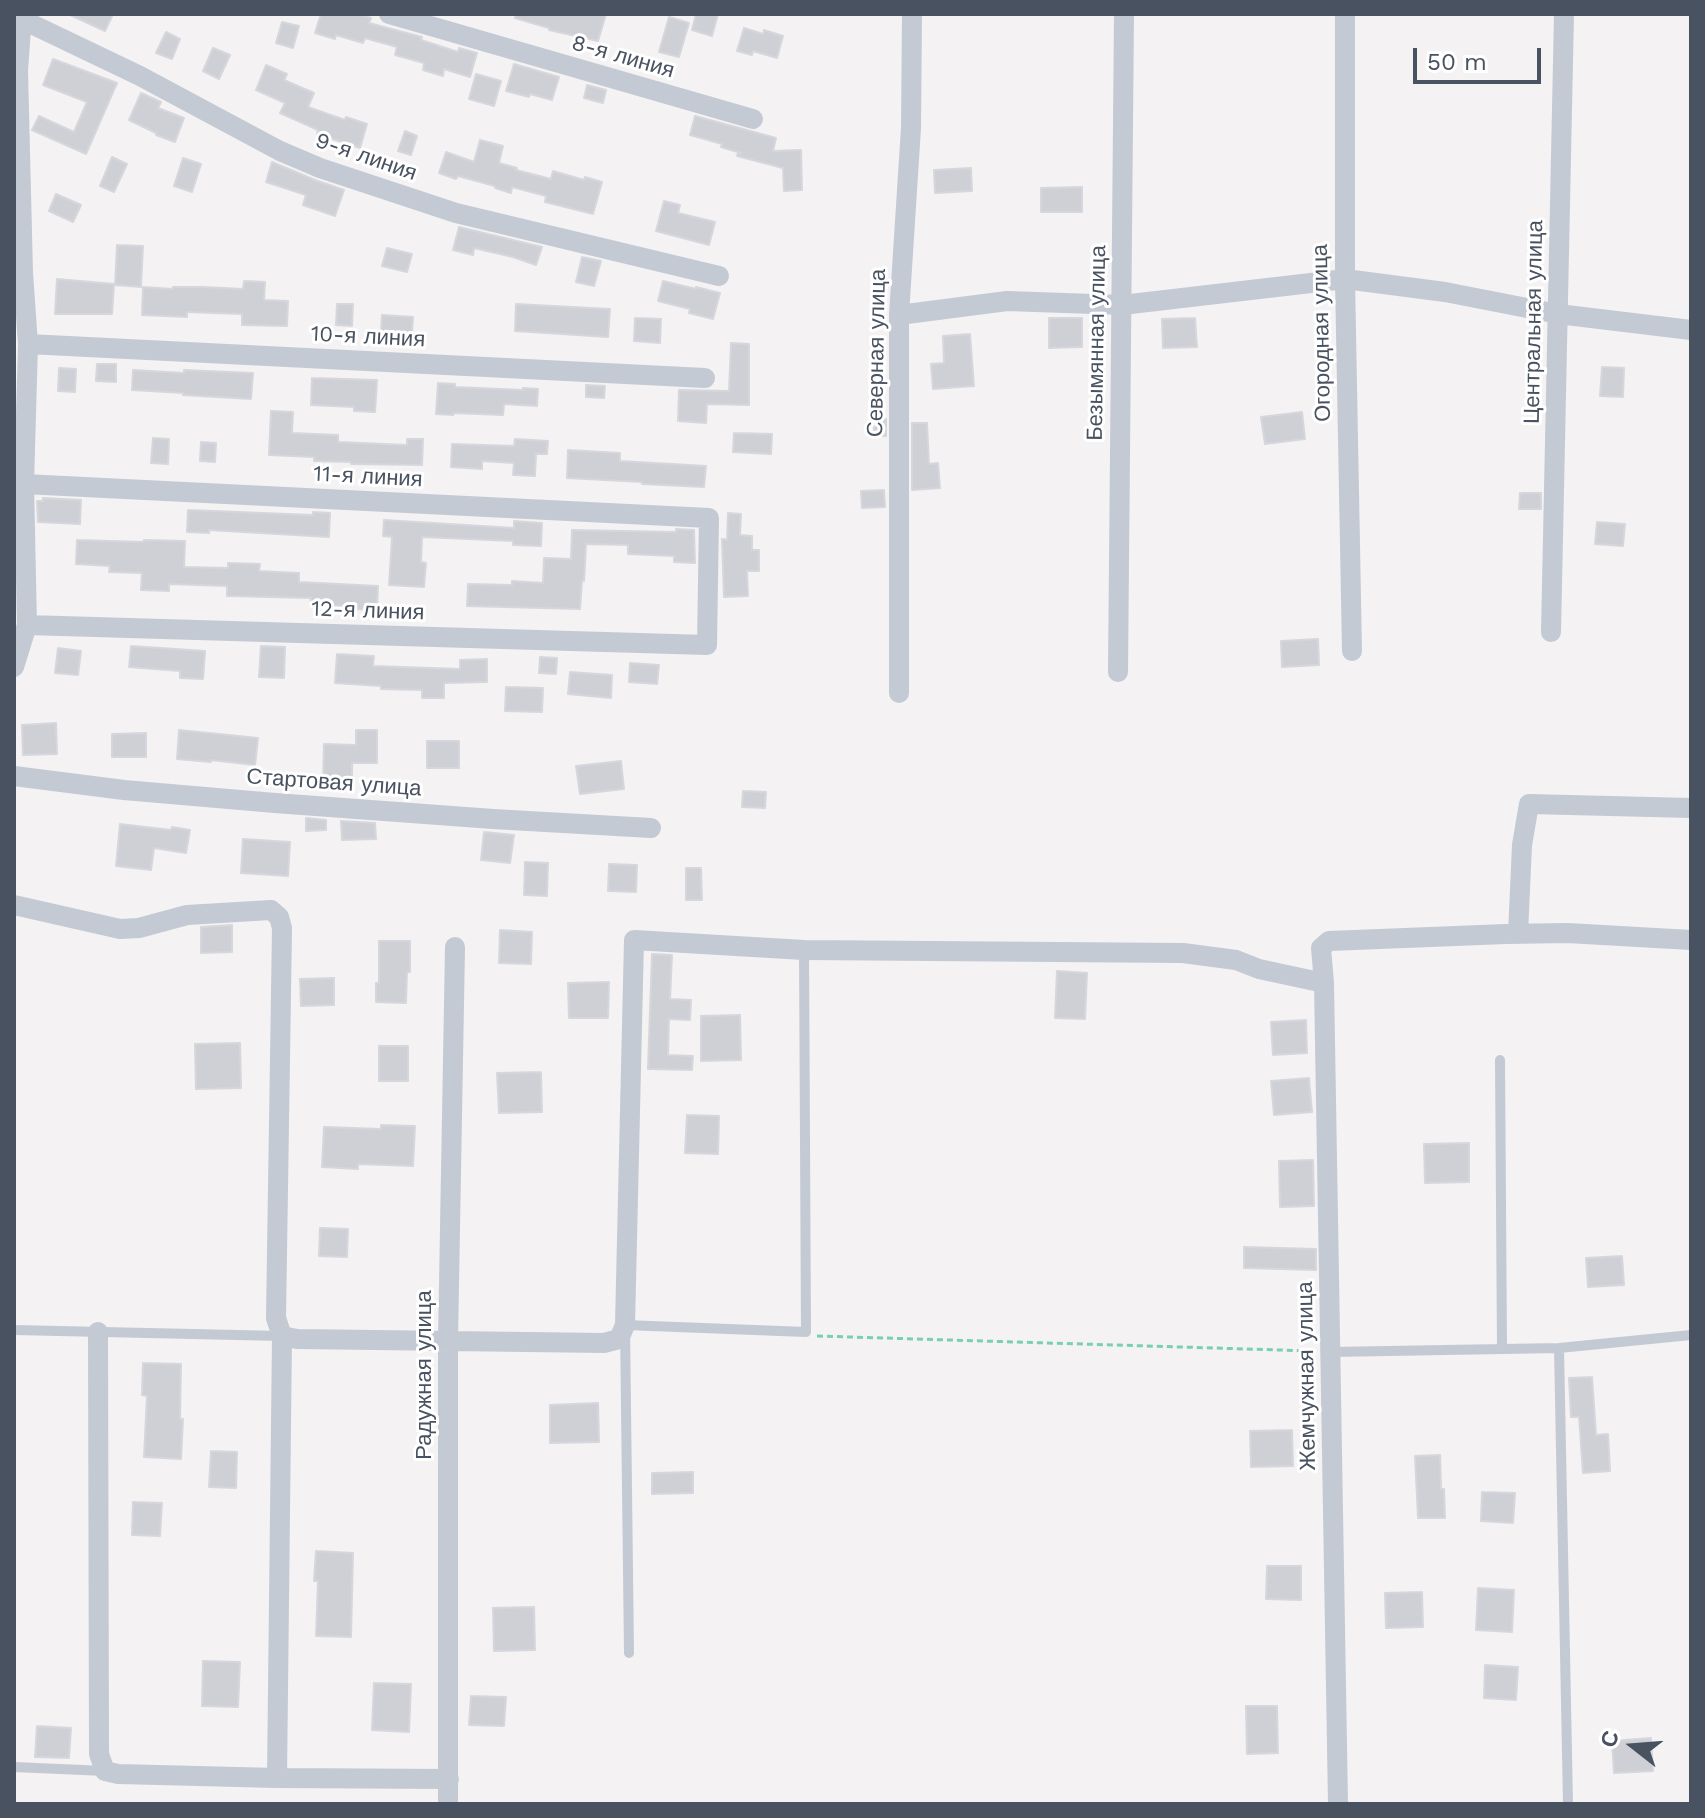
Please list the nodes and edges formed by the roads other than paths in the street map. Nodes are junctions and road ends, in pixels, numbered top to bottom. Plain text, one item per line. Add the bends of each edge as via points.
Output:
1 (389, 14) edge
2 (912, 14) edge
3 (1124, 14) edge
4 (1345, 14) edge
5 (1564, 14) edge
6 (21, 17) edge
7 (753, 119) dead end
8 (719, 276) dead end
9 (1345, 279) junction
10 (1122, 305) junction
11 (1558, 314) junction
12 (899, 315) junction
13 (1691, 330) edge
14 (28, 344) junction
15 (705, 378) dead end
16 (24, 484) junction
17 (27, 625) junction
18 (1551, 632) dead end
19 (707, 645) joint
20 (17, 647) edge
21 (1352, 651) dead end
22 (14, 667) edge
23 (1118, 672) dead end
24 (899, 693) dead end
25 (14, 776) edge
26 (1691, 808) edge
27 (651, 828) dead end
28 (14, 905) edge
29 (1518, 934) junction
30 (1691, 940) edge
31 (455, 947) dead end
32 (804, 950) junction
33 (1324, 983) junction
34 (1500, 1060) dead end
35 (625, 1325) junction
36 (14, 1330) edge
37 (98, 1332) junction
38 (1691, 1335) edge
39 (282, 1336) junction
40 (448, 1341) junction
41 (1559, 1348) junction
42 (1502, 1349) junction
43 (1331, 1352) junction
44 (629, 1653) dead end
45 (14, 1767) edge
46 (105, 1771) junction
47 (277, 1778) junction
48 (449, 1779) junction
49 (448, 1804) edge
50 (1338, 1804) edge
51 (1568, 1804) edge

1 - 7 street, 8-я линия
2 - 12 street, Северная улица
3 - 10 street, Безымянная улица
4 - 9 street, Огородная улица
5 - 11 street, Центральная улица
6 - 8 street, 9-я линия via 320,168 456,213
6 - 14 street via 18,87
9 - 10 street
9 - 11 street
9 - 21 street, Огородная улица
10 - 12 street via 1007,301
10 - 23 street, Безымянная улица
11 - 13 street
11 - 18 street, Центральная улица
12 - 24 street, Северная улица
14 - 15 street, 10-я линия
14 - 16 street
16 - 17 street
16 - 19 street, 11-я линия via 709,518
17 - 19 street, 12-я линия
17 - 20 street
20 - 22 street
25 - 27 street, Стартовая улица via 275,803
26 - 29 street via 1529,804
28 - 39 street via 120,929 187,915 271,910 279,917 276,1318
29 - 30 street
29 - 33 street, Жемчужная улица via 1329,941 1321,948
31 - 40 street, Радужная улица
32 - 33 street via 1183,953 1236,960
32 - 35 street via 634,940
32 - 35 lane via 806,1332
33 - 43 street, Жемчужная улица
34 - 42 lane
35 - 40 street via 619,1339 604,1343
35 - 44 lane
36 - 37 lane
37 - 39 lane
37 - 46 street via 99,1754
38 - 41 lane
39 - 40 street
39 - 47 street
40 - 48 street, Радужная улица
41 - 42 lane
41 - 51 lane
42 - 43 lane
43 - 50 street, Жемчужная улица
45 - 46 lane
46 - 47 street
47 - 48 street
48 - 49 street, Радужная улица

